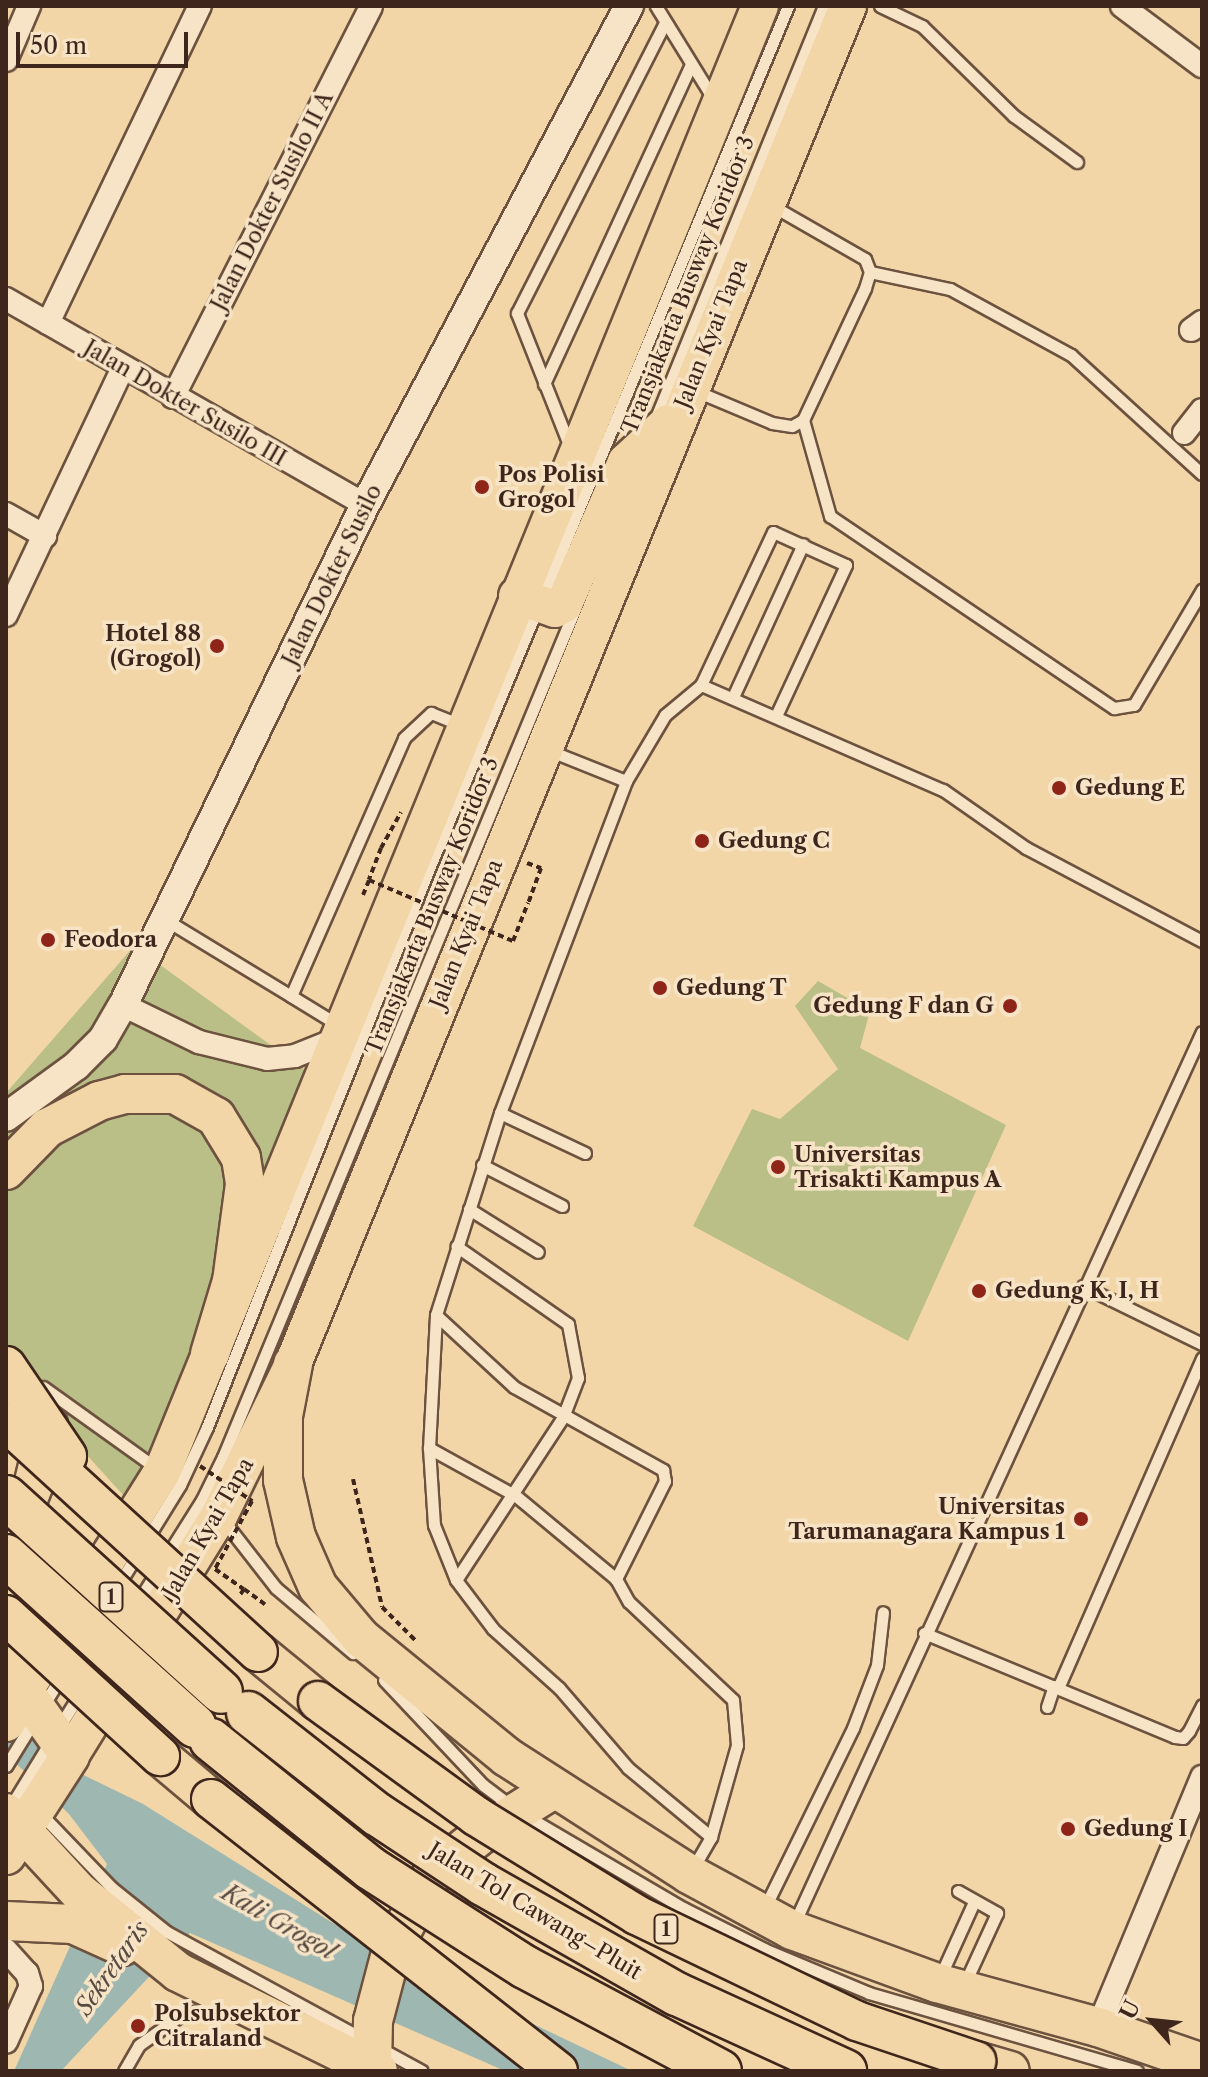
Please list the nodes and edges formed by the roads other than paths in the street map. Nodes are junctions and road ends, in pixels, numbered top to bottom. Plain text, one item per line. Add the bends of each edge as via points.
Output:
1 (29, 6) edge
2 (200, 6) edge
3 (371, 6) edge
4 (629, 6) edge
5 (656, 6) edge
6 (760, 6) edge
7 (788, 6) edge
8 (824, 6) edge
9 (848, 6) edge
10 (880, 6) edge
11 (1122, 6) edge
12 (665, 22) junction
13 (6, 60) edge
14 (691, 65) junction
15 (1202, 66) edge
16 (719, 107) junction
17 (1077, 162) dead end
18 (765, 201) junction
19 (870, 272) junction
20 (6, 299) edge
21 (48, 323) junction
22 (123, 367) junction
23 (544, 384) junction
24 (173, 397) junction
25 (684, 401) junction
26 (1202, 410) edge
27 (803, 420) junction
28 (1184, 433) dead end
29 (644, 445) junction
30 (574, 456) junction
31 (1202, 474) edge
32 (365, 505) junction
33 (6, 514) edge
34 (45, 536) junction
35 (803, 544) junction
36 (1202, 590) edge
37 (530, 601) junction
38 (6, 615) edge
39 (701, 685) junction
40 (733, 697) junction
41 (776, 716) junction
42 (464, 726) junction
43 (542, 748) junction
44 (626, 781) junction
45 (164, 919) junction
46 (1202, 941) edge
47 (291, 996) junction
48 (123, 1005) junction
49 (1202, 1032) edge
50 (339, 1033) junction
51 (500, 1113) junction
52 (6, 1117) edge
53 (585, 1153) dead end
54 (482, 1165) junction
55 (6, 1170) edge
56 (562, 1206) dead end
57 (469, 1209) junction
58 (456, 1246) junction
59 (538, 1252) dead end
60 (1083, 1286) junction
61 (436, 1315) junction
62 (1202, 1344) edge
63 (6, 1351) edge
64 (210, 1354) junction
65 (1202, 1358) edge
66 (293, 1364) junction
67 (6, 1366) edge
68 (43, 1387) junction
69 (563, 1417) junction
70 (6, 1422) edge
71 (429, 1448) junction
72 (171, 1478) junction
73 (516, 1496) junction
74 (6, 1497) edge
75 (211, 1508) junction
76 (129, 1539) junction
77 (6, 1557) edge
78 (616, 1579) junction
79 (456, 1580) junction
80 (106, 1604) dead end
81 (883, 1612) dead end
82 (6, 1615) edge
83 (97, 1618) dead end
84 (318, 1625) junction
85 (924, 1633) junction
86 (369, 1643) junction
87 (1056, 1687) junction
88 (1202, 1705) edge
89 (1047, 1707) dead end
90 (36, 1721) edge
91 (6, 1765) edge
92 (1202, 1778) edge
93 (552, 1790) junction
94 (516, 1810) junction
95 (20, 1812) edge
96 (711, 1837) junction
97 (689, 1874) junction
98 (958, 1891) dead end
99 (81, 1894) junction
100 (974, 1902) junction
101 (6, 1921) edge
102 (777, 1922) junction
103 (6, 1950) edge
104 (179, 1964) junction
105 (949, 1986) junction
106 (230, 2001) junction
107 (1098, 2027) junction
108 (6, 2042) edge
109 (373, 2051) edge
110 (1202, 2063) edge
111 (993, 2066) edge
112 (124, 2071) edge
113 (422, 2071) edge
114 (558, 2071) edge
115 (720, 2071) edge
116 (845, 2071) edge
117 (1137, 2071) edge

1 - 13 street
2 - 21 street
3 - 24 street, Jalan Dokter Susilo II A
4 - 32 street, Jalan Dokter Susilo
5 - 12 lane
6 - 16 main road, Jalan Kyai Tapa
7 - 37 lane, Transjakarta Busway Koridor 3
8 - 29 lane, Transjakarta Busway Koridor 3
9 - 18 main road, Jalan Kyai Tapa
10 - 17 lane via 922,26 1014,116
11 - 15 street
12 - 14 lane
12 - 23 lane via 517,313
14 - 16 lane
14 - 23 lane
16 - 30 main road, Jalan Kyai Tapa
18 - 19 lane via 854,249
18 - 25 main road, Jalan Kyai Tapa
19 - 27 lane
19 - 31 lane via 950,289 1071,355
20 - 21 street, Jalan Dokter Susilo III
21 - 22 street, Jalan Dokter Susilo III
22 - 24 street, Jalan Dokter Susilo III
22 - 34 street
23 - 30 lane
24 - 32 street, Jalan Dokter Susilo III
25 - 27 lane via 772,423 792,426
25 - 29 main road
25 - 43 main road, Jalan Kyai Tapa
26 - 28 street
27 - 36 lane via 830,516 1114,708 1134,705
29 - 37 main road via 626,462 564,604
29 - 75 lane, Transjakarta Busway Koridor 3
30 - 37 main road, Jalan Kyai Tapa
32 - 45 street, Jalan Dokter Susilo
33 - 34 street
34 - 38 street
35 - 39 lane via 773,532
35 - 40 lane
35 - 41 lane via 846,565
37 - 42 main road, Jalan Kyai Tapa
37 - 72 lane, Transjakarta Busway Koridor 3 via 351,1073
39 - 40 lane
39 - 44 lane via 665,715
40 - 41 lane
41 - 46 lane via 943,790 1026,848
42 - 47 lane via 431,713 404,738
42 - 50 main road, Jalan Kyai Tapa
43 - 44 lane
43 - 66 main road, Jalan Kyai Tapa
44 - 51 lane
45 - 47 lane
45 - 48 street, Jalan Dokter Susilo
47 - 50 lane
48 - 50 street via 199,1042 267,1059 295,1056
48 - 52 street, Jalan Dokter Susilo via 103,1039 76,1066
49 - 60 lane
50 - 64 main road, Jalan Kyai Tapa
51 - 53 lane
51 - 54 lane
54 - 56 lane
54 - 57 lane
55 - 64 highway via 47,1128 99,1101 148,1091 197,1103 231,1135 245,1184 239,1245
57 - 58 lane
57 - 59 lane
58 - 61 lane
58 - 69 lane via 568,1324 578,1378
60 - 62 lane
60 - 85 lane
61 - 69 lane via 514,1387
61 - 71 lane
63 - 68 highway
64 - 72 main road, Jalan Kyai Tapa / 1
65 - 87 lane
66 - 75 main road, Jalan Kyai Tapa / 1
66 - 86 highway via 283,1416 283,1480 290,1514 318,1587
67 - 76 highway, bridge
68 - 72 lane
68 - 77 highway, 1 via 48,1424 33,1486
69 - 73 lane
69 - 78 lane via 666,1475
70 - 76 highway, 1, bridge
71 - 73 lane
71 - 79 lane via 434,1525
72 - 75 lane
72 - 80 lane, Transjakarta Busway Koridor 3
72 - 90 main road, Jalan Kyai Tapa / 1
73 - 78 lane
73 - 79 lane
74 - 116 highway, Jalan Tol Cawang–Pluit / 1, bridge via 235,1703 366,1806 483,1884 677,1994
75 - 84 lane via 276,1588
75 - 90 main road, Jalan Kyai Tapa / 1
76 - 111 highway, 1, bridge via 318,1701 476,1816 637,1915 857,2021
77 - 115 highway, 1, bridge via 203,1733 370,1868 525,1967
78 - 96 lane via 629,1602 733,1700 737,1745
79 - 96 lane via 493,1629 559,1688 628,1768
81 - 102 lane via 877,1665
82 - 114 highway, bridge via 211,1799
83 - 90 lane
84 - 86 lane
84 - 86 lane
85 - 87 lane
85 - 102 lane
86 - 93 highway
86 - 94 lane via 459,1763
87 - 88 lane via 1183,1738
87 - 89 lane
90 - 91 lane
90 - 95 highway, Jalan Kyai Tapa / 1
92 - 107 street
93 - 94 highway
93 - 97 highway
94 - 109 highway via 433,1873 392,1949
94 - 117 lane via 683,1908 829,1978 925,2012
95 - 99 highway, 1
96 - 97 lane
97 - 102 highway
98 - 100 lane
99 - 101 highway
99 - 104 highway
99 - 104 lane via 146,1917
100 - 105 lane
100 - 105 lane via 997,1913
102 - 105 highway
103 - 108 street via 27,1973 31,1986
104 - 106 highway
104 - 109 lane
105 - 107 highway
106 - 109 highway
106 - 112 lane via 180,2016 139,2045
107 - 110 highway
109 - 113 lane

